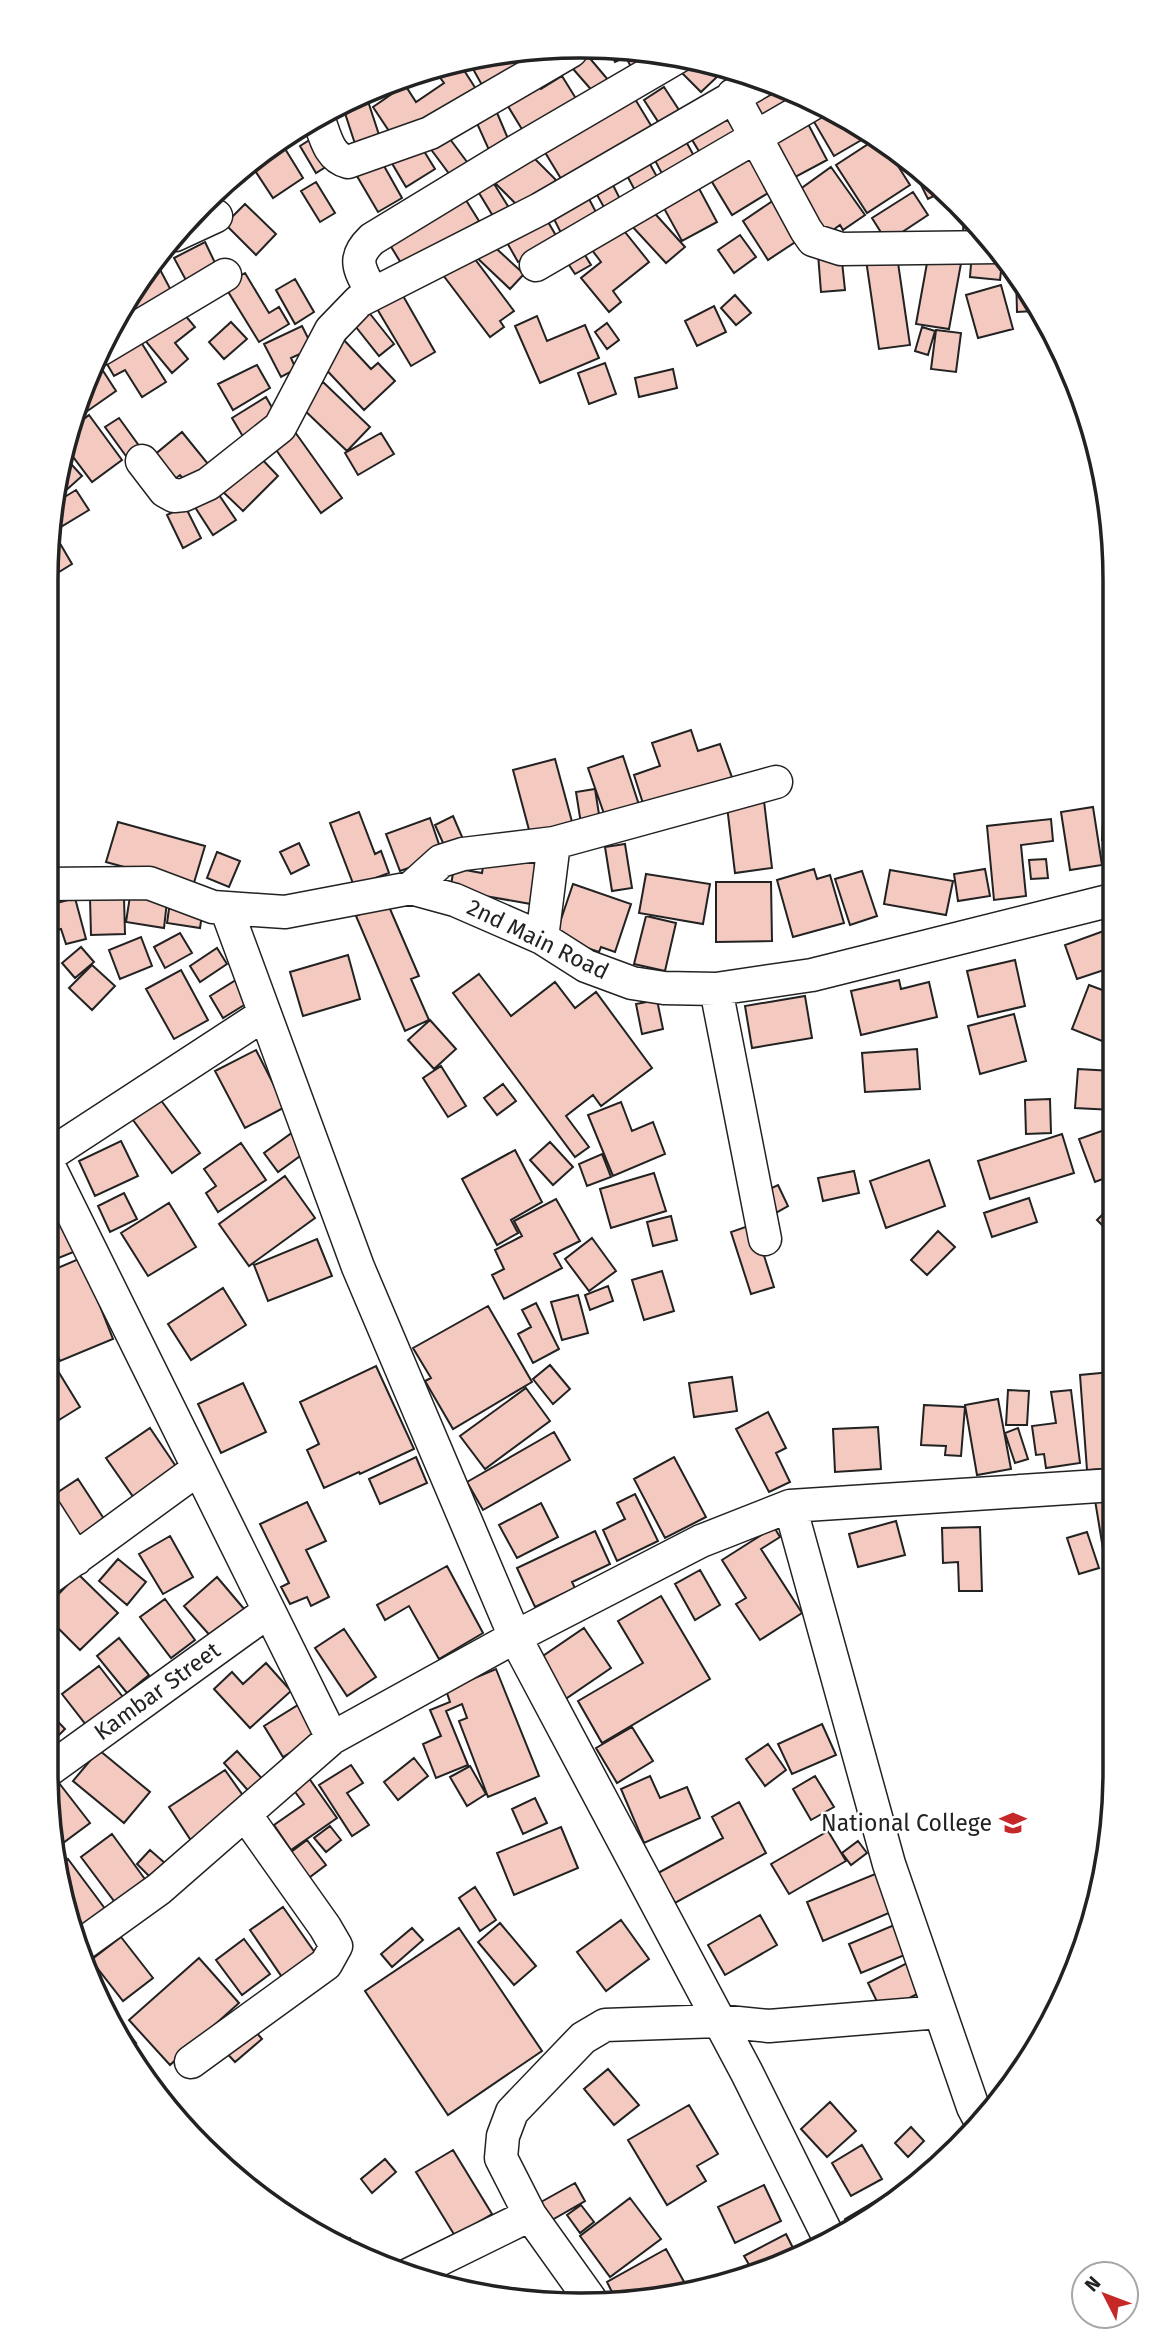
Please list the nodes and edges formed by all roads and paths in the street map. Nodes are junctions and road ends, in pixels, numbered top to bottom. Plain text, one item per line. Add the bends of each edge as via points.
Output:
1 (558, 59) edge
2 (664, 65) edge
3 (751, 86) edge
4 (733, 95) junction
5 (805, 109) edge
6 (322, 127) edge
7 (758, 138) junction
8 (216, 216) dead end
9 (198, 224) edge
10 (983, 247) edge
11 (537, 265) dead end
12 (225, 275) dead end
13 (372, 294) junction
14 (117, 339) edge
15 (142, 461) dead end
16 (776, 782) dead end
17 (554, 843) junction
18 (58, 884) edge
19 (411, 888) junction
20 (1103, 902) edge
21 (226, 908) junction
22 (542, 938) junction
23 (716, 989) junction
24 (265, 1014) junction
25 (58, 1150) edge
26 (58, 1183) edge
27 (765, 1238) dead end
28 (198, 1469) junction
29 (1103, 1486) edge
30 (790, 1506) junction
31 (58, 1531) edge
32 (76, 1559) junction
33 (58, 1572) edge
34 (269, 1611) junction
35 (515, 1637) junction
36 (332, 1738) junction
37 (58, 1763) edge
38 (245, 1814) junction
39 (86, 1941) edge
40 (940, 2012) junction
41 (719, 2021) junction
42 (191, 2062) dead end
43 (976, 2113) edge
44 (530, 2215) junction
45 (826, 2232) edge
46 (421, 2269) edge
47 (586, 2293) edge

1 - 6 street via 430,133 348,162 338,160 331,151
2 - 13 street via 372,239 361,250 358,264
3 - 4 street
4 - 7 street
4 - 13 street via 540,209
5 - 7 street
7 - 10 street via 813,240 841,249
7 - 11 street
8 - 9 street
12 - 14 street
13 - 15 street via 331,330 280,427 208,484 174,496
16 - 17 street
17 - 19 street via 463,854 441,861
17 - 22 street
18 - 21 street, 2nd Main Road via 149,883 213,908
19 - 21 street, 2nd Main Road via 285,912
19 - 22 street, 2nd Main Road via 456,900
20 - 23 street, 2nd Main Road via 812,975
21 - 24 street
22 - 23 street, 2nd Main Road via 586,966 632,983
23 - 27 street
24 - 25 street
24 - 35 street via 358,1267
26 - 28 street
28 - 32 street
28 - 34 street
29 - 30 street
30 - 35 street via 701,1541
30 - 40 street via 888,1864
31 - 32 street
32 - 33 street
34 - 36 street
34 - 37 street, Kambar Street
35 - 36 street
35 - 41 street
36 - 38 street
38 - 39 street via 159,1889
38 - 42 street via 336,1946 326,1964
40 - 41 street via 769,2026
40 - 43 street
41 - 44 street via 605,2025 583,2038 512,2112 503,2136 501,2158
41 - 45 street
44 - 46 street
44 - 47 street

